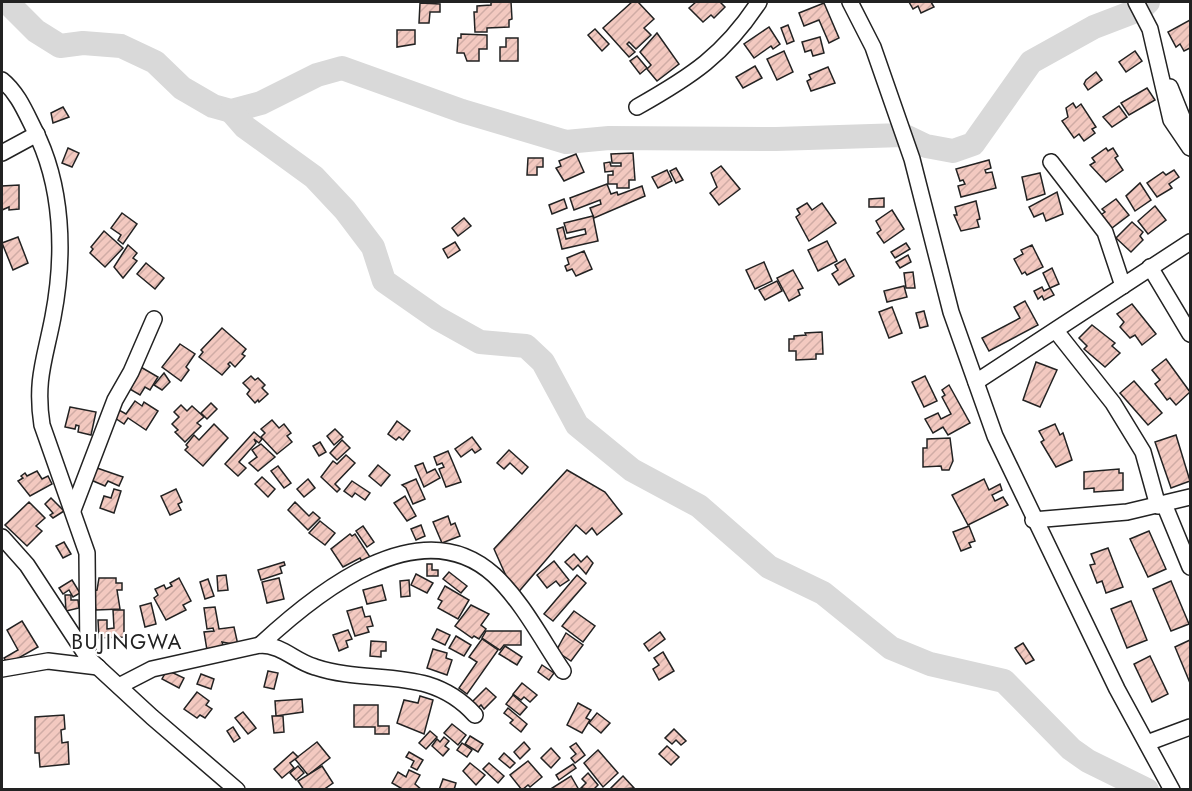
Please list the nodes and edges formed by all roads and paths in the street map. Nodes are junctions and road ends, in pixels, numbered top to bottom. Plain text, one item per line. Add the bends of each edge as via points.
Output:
1 (759, 2) edge
2 (850, 2) edge
3 (1136, 2) edge
4 (1150, 29) junction
5 (2, 80) edge
6 (637, 107) dead end
7 (37, 134) junction
8 (1191, 137) edge
9 (1191, 148) edge
10 (2, 153) edge
11 (1051, 162) dead end
12 (1191, 242) edge
13 (1150, 267) junction
14 (1124, 286) junction
15 (154, 319) dead end
16 (1056, 331) junction
17 (1191, 334) edge
18 (976, 382) junction
19 (1191, 497) edge
20 (1161, 505) junction
21 (73, 510) junction
22 (1033, 520) junction
23 (2, 537) edge
24 (1191, 567) edge
25 (260, 645) junction
26 (93, 662) junction
27 (2, 669) edge
28 (563, 671) dead end
29 (119, 686) junction
30 (475, 715) dead end
31 (1191, 728) edge
32 (1147, 743) junction
33 (237, 789) edge
34 (1172, 789) edge

1 - 6 street via 717,56
2 - 18 street via 873,47 912,159 951,312
3 - 4 street
4 - 8 street
4 - 9 street via 1171,120
5 - 7 street via 12,88
7 - 10 street
7 - 21 street via 54,177 59,266 38,403 42,425
11 - 14 street via 1105,232
12 - 13 street
13 - 14 street
13 - 17 street
14 - 16 street
15 - 21 street via 115,400
16 - 18 street
16 - 20 street via 1113,403 1143,452
18 - 22 street via 994,436
19 - 20 street
20 - 22 street
20 - 24 street
21 - 26 street via 87,553
22 - 32 street via 1116,689
23 - 26 street via 27,565
25 - 28 street via 324,589 395,557 439,549 472,559 494,576 529,619
25 - 29 street via 152,669
25 - 30 street via 272,645 303,663 331,672 388,677 450,692
26 - 27 street via 48,661
26 - 29 street
29 - 33 street
31 - 32 street
32 - 34 street

